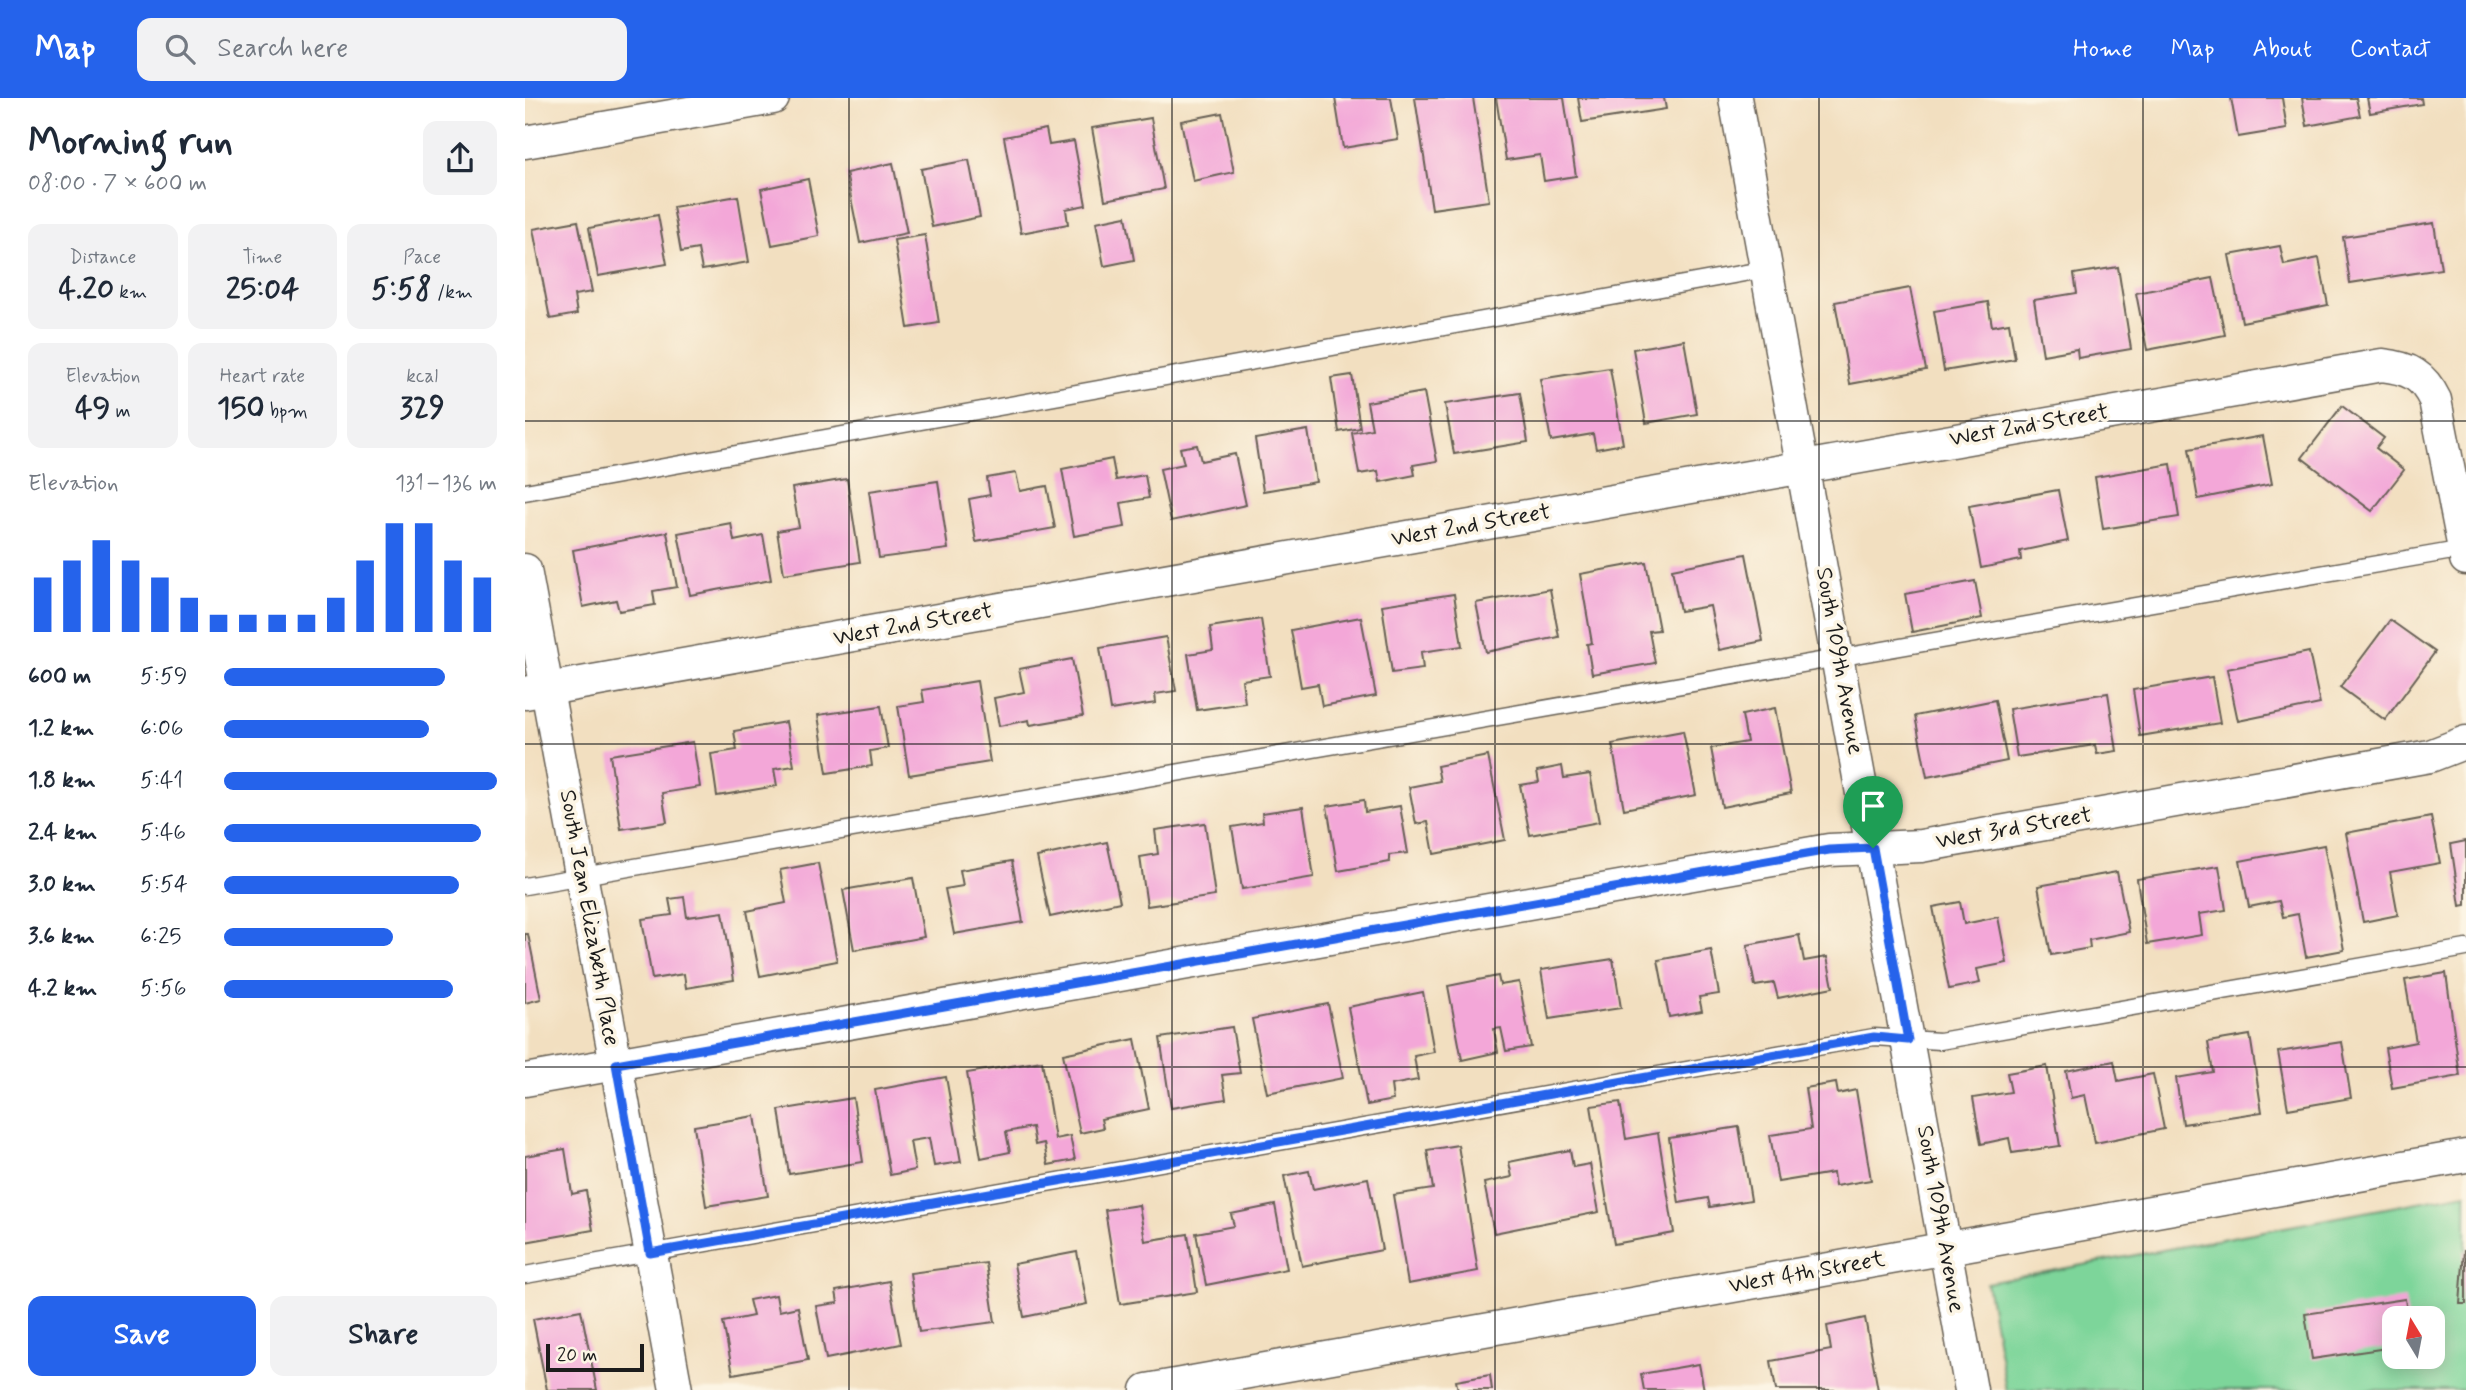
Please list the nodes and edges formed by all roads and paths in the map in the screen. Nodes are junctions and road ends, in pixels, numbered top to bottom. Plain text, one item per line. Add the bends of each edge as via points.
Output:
1 (773, 98) edge
2 (1735, 98) edge
3 (525, 142) edge
4 (1767, 269) junction
5 (1804, 467) junction
6 (525, 492) edge
7 (2465, 554) edge
8 (525, 570) edge
9 (1838, 657) junction
10 (536, 691) edge
11 (2466, 742) edge
12 (1873, 848) junction
13 (582, 876) junction
14 (525, 886) edge
15 (2466, 948) edge
16 (1908, 1040) junction
17 (616, 1064) junction
18 (525, 1080) edge
19 (2466, 1156) edge
20 (1945, 1249) junction
21 (650, 1253) junction
22 (525, 1275) edge
23 (675, 1390) edge
24 (1147, 1390) edge
25 (1971, 1390) edge

1 - 3 street
2 - 4 street, South 109th Avenue
4 - 5 street, South 109th Avenue
4 - 6 lane
5 - 7 street, West 2nd Street via 2363,367 2391,366 2417,373 2428,385 2441,417
5 - 9 street, South 109th Avenue
5 - 10 street, West 2nd Street
7 - 9 lane
8 - 10 street, South Jean Elizabeth Place
9 - 12 street, South 109th Avenue
9 - 13 lane
10 - 13 street, South Jean Elizabeth Place
11 - 12 street, West 3rd Street via 2430,756 1935,843
12 - 16 street, South 109th Avenue
12 - 17 street, West 3rd Street via 1829,850
13 - 14 lane
13 - 17 street, South Jean Elizabeth Place
15 - 16 lane via 1940,1041
16 - 20 street, South 109th Avenue
16 - 21 lane via 1874,1037
17 - 18 street, West 3rd Street
17 - 21 street, South Jean Elizabeth Place
19 - 20 street, West 4th Street
20 - 24 street, West 4th Street
20 - 25 street, South 109th Avenue
21 - 22 lane
21 - 23 street, South Jean Elizabeth Place

